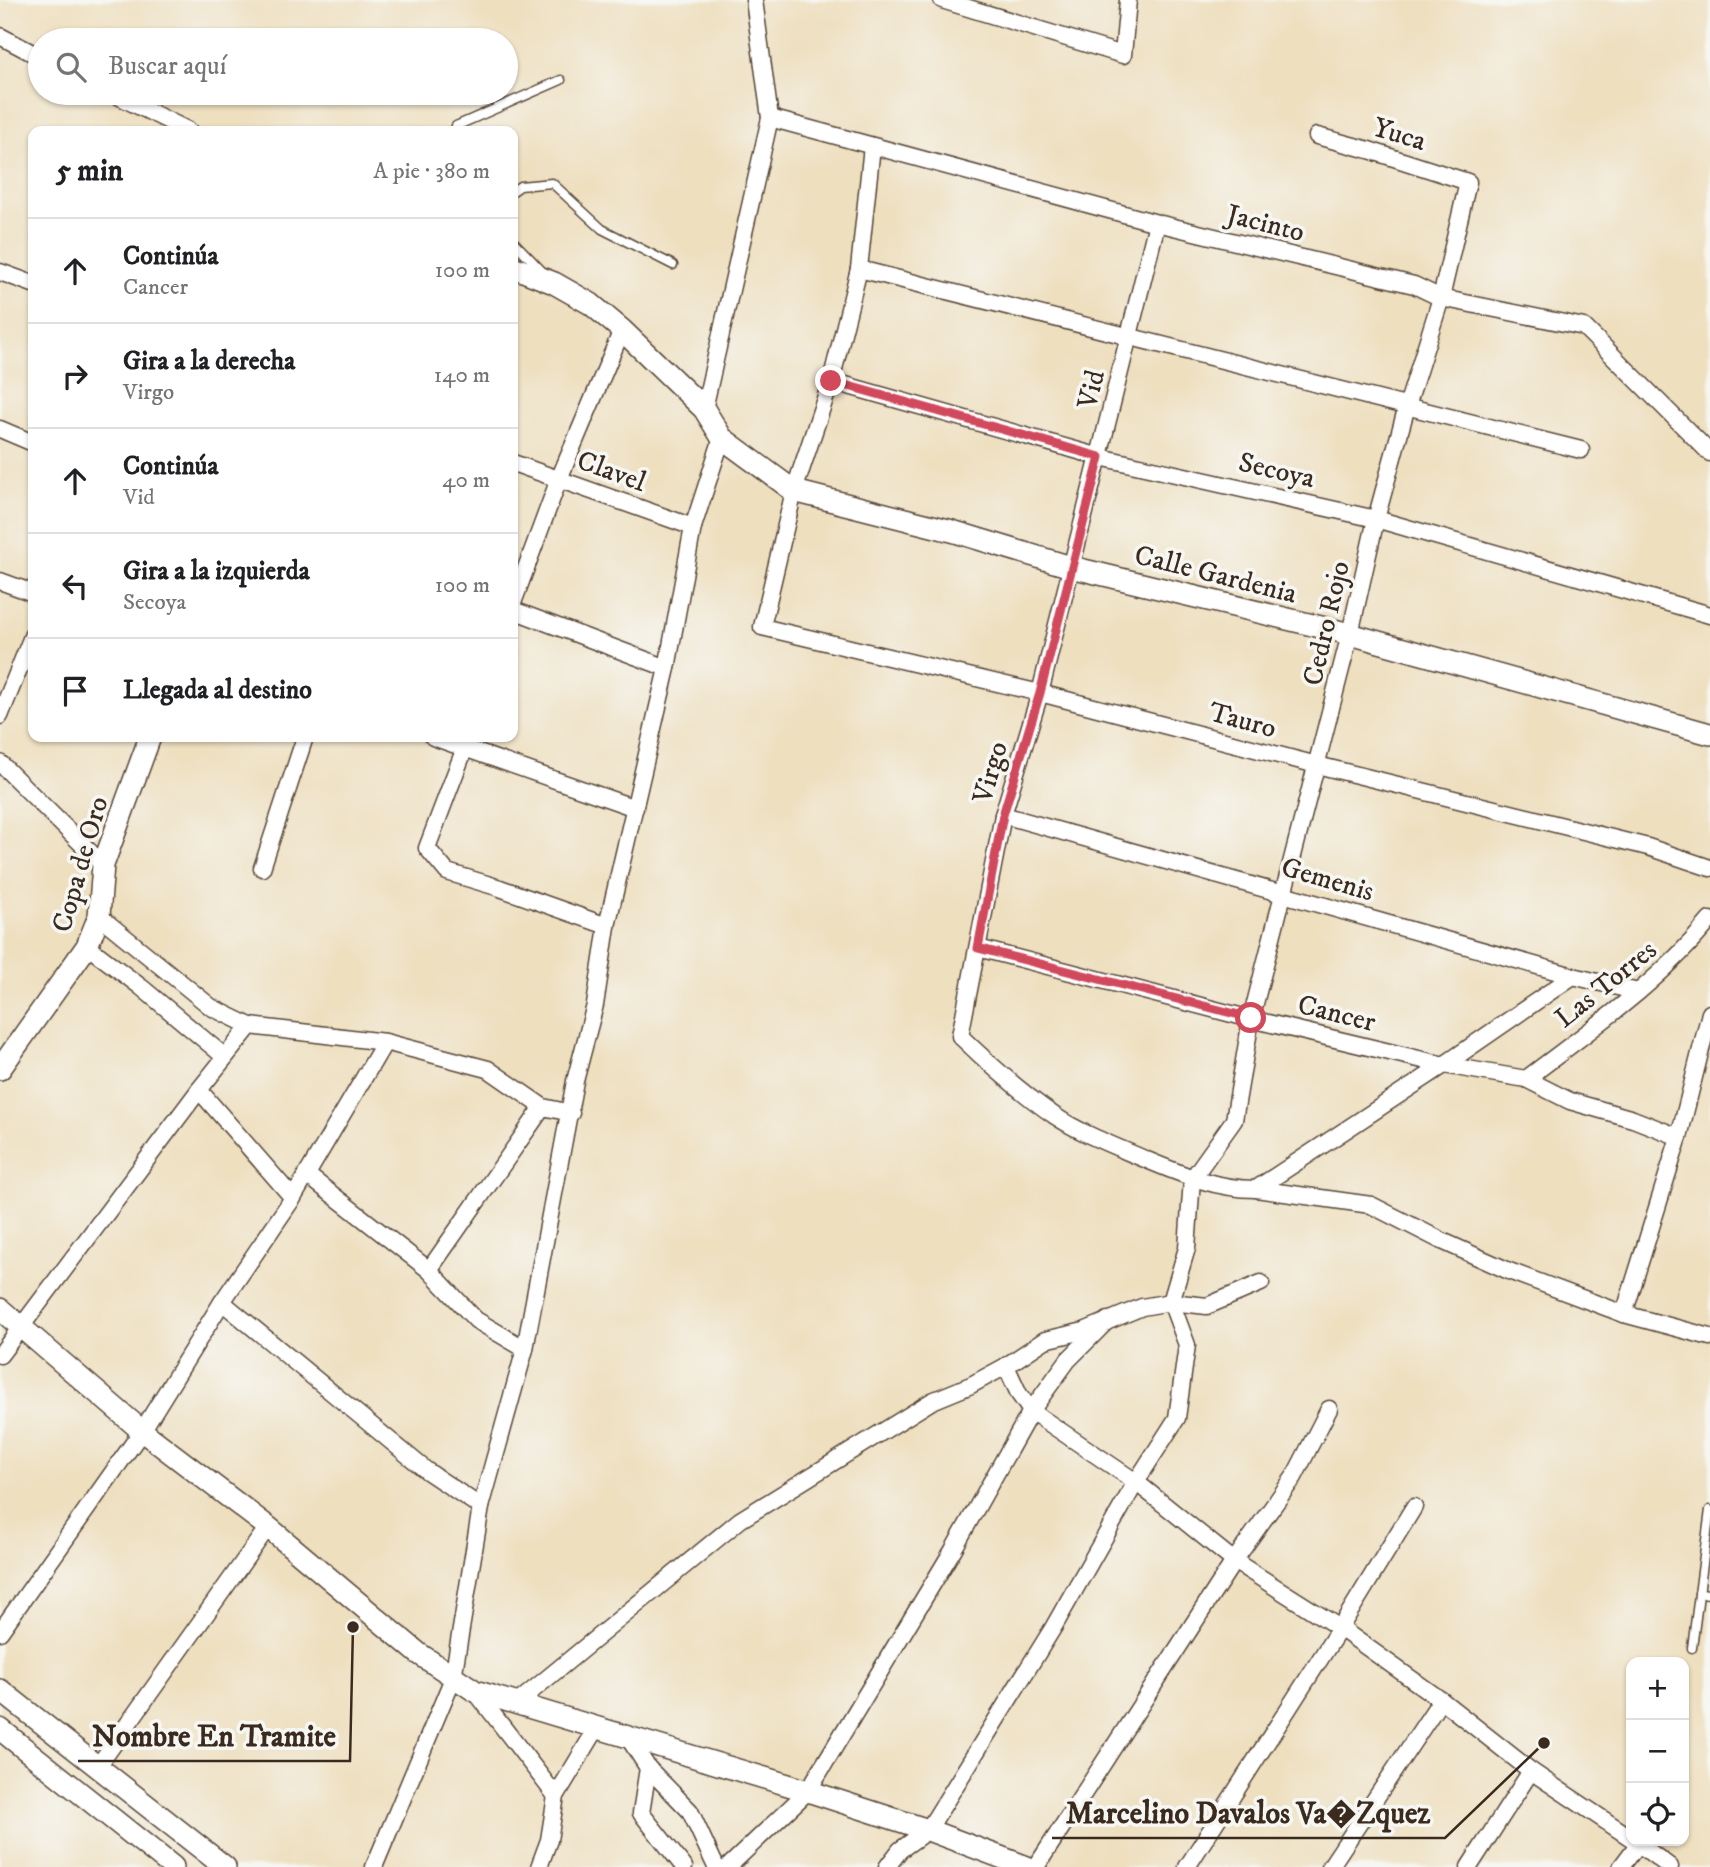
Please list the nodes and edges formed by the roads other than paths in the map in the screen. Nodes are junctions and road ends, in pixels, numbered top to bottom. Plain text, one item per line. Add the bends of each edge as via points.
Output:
1 (754, 0) edge
2 (942, 0) edge
3 (1128, 0) edge
4 (0, 36) edge
5 (28, 51) edge
6 (561, 80) dead end
7 (518, 99) edge
8 (136, 105) edge
9 (504, 105) edge
10 (770, 118) junction
11 (179, 126) edge
12 (456, 126) edge
13 (1317, 136) dead end
14 (872, 146) junction
15 (1468, 182) joint
16 (518, 187) edge
17 (1157, 223) junction
18 (518, 246) edge
19 (673, 265) dead end
20 (518, 269) edge
21 (859, 269) junction
22 (0, 272) edge
23 (28, 282) edge
24 (554, 283) junction
25 (1441, 298) junction
26 (622, 330) junction
27 (1130, 338) junction
28 (831, 381) junction
29 (1406, 406) junction
30 (704, 409) junction
31 (0, 429) edge
32 (722, 438) junction
33 (28, 441) edge
34 (1708, 445) edge
35 (1581, 450) dead end
36 (1100, 457) junction
37 (518, 465) edge
38 (559, 479) junction
39 (794, 491) junction
40 (1376, 519) junction
41 (693, 527) junction
42 (1071, 567) junction
43 (0, 581) edge
44 (518, 590) edge
45 (28, 591) edge
46 (518, 612) edge
47 (1710, 615) edge
48 (1350, 634) junction
49 (28, 646) edge
50 (667, 668) junction
51 (1040, 693) junction
52 (0, 716) edge
53 (1710, 734) edge
54 (148, 742) edge
55 (303, 742) edge
56 (467, 743) edge
57 (0, 763) edge
58 (1317, 765) junction
59 (635, 808) junction
60 (1003, 815) junction
61 (103, 865) junction
62 (262, 867) dead end
63 (1710, 868) edge
64 (1284, 893) junction
65 (99, 916) junction
66 (1710, 920) edge
67 (607, 926) junction
68 (87, 946) junction
69 (978, 948) junction
70 (1573, 976) junction
71 (1638, 992) junction
72 (1710, 1013) edge
73 (1251, 1018) junction
74 (250, 1026) junction
75 (385, 1042) junction
76 (1706, 1053) edge
77 (225, 1057) junction
78 (1444, 1065) junction
79 (0, 1069) edge
80 (1526, 1079) junction
81 (199, 1090) junction
82 (542, 1108) junction
83 (571, 1113) junction
84 (1679, 1137) junction
85 (306, 1174) junction
86 (1192, 1179) junction
87 (1256, 1189) junction
88 (293, 1198) junction
89 (429, 1270) junction
90 (1261, 1283) dead end
91 (222, 1302) junction
92 (1171, 1302) junction
93 (0, 1309) edge
94 (1624, 1314) junction
95 (1108, 1320) junction
96 (21, 1325) junction
97 (1710, 1337) edge
98 (526, 1349) junction
99 (0, 1355) edge
100 (1006, 1366) junction
101 (1329, 1409) dead end
102 (1031, 1411) junction
103 (142, 1431) junction
104 (1136, 1482) junction
105 (481, 1507) junction
106 (1414, 1507) dead end
107 (1710, 1510) edge
108 (268, 1527) junction
109 (1234, 1561) junction
110 (1699, 1593) junction
111 (1710, 1594) edge
112 (1340, 1628) junction
113 (0, 1632) edge
114 (1692, 1648) dead end
115 (453, 1678) junction
116 (0, 1690) edge
117 (475, 1691) junction
118 (1441, 1700) junction
119 (517, 1703) junction
120 (597, 1728) junction
121 (0, 1729) edge
122 (628, 1737) junction
123 (98, 1766) junction
124 (649, 1768) junction
125 (1531, 1771) junction
126 (808, 1791) junction
127 (556, 1796) junction
128 (928, 1830) junction
129 (1626, 1835) edge
130 (1632, 1846) edge
131 (1642, 1846) edge
132 (173, 1867) edge
133 (225, 1867) edge
134 (374, 1867) edge
135 (539, 1867) edge
136 (684, 1867) edge
137 (716, 1867) edge
138 (728, 1867) edge
139 (887, 1867) edge
140 (1027, 1867) edge
141 (1036, 1867) edge
142 (1187, 1867) edge
143 (1330, 1867) edge
144 (1469, 1867) edge
145 (1621, 1867) edge
146 (1670, 1867) edge

1 - 10 street
2 - 3 street via 1123,55
4 - 5 street
6 - 7 lane
8 - 11 street
9 - 12 lane
10 - 14 street, Jacinto
10 - 30 street
13 - 15 street, Yuca
14 - 17 street, Jacinto
14 - 21 street
15 - 25 street, Cedro Rojo
16 - 19 lane via 552,183 602,229
17 - 25 street, Jacinto via 1414,285
17 - 27 street, Vid
18 - 24 lane
20 - 24 street
21 - 27 street
21 - 28 street
22 - 23 street
24 - 26 street
25 - 29 street, Cedro Rojo
25 - 34 street, Jacinto via 1584,327
26 - 30 street
26 - 38 street
27 - 29 street
27 - 36 street, Vid
28 - 36 street, Secoya
28 - 39 street
29 - 35 street
29 - 40 street, Cedro Rojo
30 - 32 street
31 - 33 street
32 - 39 street, Calle Gardenia
32 - 41 street
36 - 40 street, Secoya
36 - 42 street, Vid
37 - 38 street, Clavel
38 - 41 street, Clavel
38 - 44 street
39 - 42 street, Calle Gardenia
39 - 51 street, Tauro via 762,627
40 - 47 street, Secoya
40 - 48 street, Cedro Rojo
41 - 50 street
42 - 48 street, Calle Gardenia
42 - 51 street, Virgo
43 - 45 street
46 - 50 street
48 - 53 street, Calle Gardenia
48 - 58 street, Cedro Rojo
49 - 52 street
50 - 59 street
51 - 58 street, Tauro
51 - 60 street, Virgo
54 - 61 street, Copa de Oro
55 - 62 street
56 - 59 street
56 - 67 street via 427,848 447,872
57 - 61 street
58 - 63 street, Tauro via 1648,847
58 - 64 street, Cedro Rojo
59 - 67 street
60 - 64 street, Gemenis
60 - 69 street, Virgo
61 - 65 street, Copa de Oro
64 - 70 street, Gemenis
64 - 73 street, Cedro Rojo
65 - 68 street, Copa de Oro
65 - 74 street via 211,1007
66 - 71 street, Las Torres via 1687,949
67 - 83 street
68 - 77 street
68 - 79 street, Copa de Oro
69 - 73 street, Cancer
69 - 86 street, Virgo via 960,1036 1004,1078 1057,1117
70 - 71 street, Gemenis
70 - 78 street
71 - 80 street, Las Torres
72 - 76 street
73 - 78 street, Cancer
73 - 86 street, Cedro Rojo via 1234,1120
74 - 75 street
74 - 77 street
75 - 82 street via 488,1069
75 - 85 street
76 - 84 street
77 - 81 street
78 - 80 street, Cancer
78 - 87 street
80 - 84 street, Cancer via 1570,1101
81 - 88 street
81 - 96 street
82 - 83 street
82 - 89 street
83 - 98 street
84 - 94 street
85 - 88 street
85 - 89 street
86 - 87 street
86 - 92 street via 1187,1248
87 - 94 street via 1371,1205 1509,1271
88 - 91 street
89 - 98 street via 476,1320
90 - 92 street via 1207,1306
91 - 103 street
91 - 105 street via 427,1471
92 - 95 street
92 - 104 street via 1187,1345 1177,1418
93 - 96 street
94 - 97 street
95 - 100 street via 1045,1340
95 - 102 street via 1068,1360
96 - 99 street
96 - 103 street
98 - 105 street
100 - 102 street
100 - 119 street via 932,1401 740,1520
101 - 109 street via 1294,1477
102 - 104 street
102 - 126 street
103 - 108 street
103 - 113 street
104 - 109 street
104 - 128 street via 1053,1628
105 - 115 street
106 - 112 street
107 - 110 lane
108 - 115 street
108 - 123 street
109 - 112 street
109 - 141 street
110 - 111 lane
110 - 114 lane
112 - 118 street
112 - 142 street
115 - 117 street
115 - 134 street
116 - 123 street
117 - 119 street
117 - 127 street
118 - 125 street
118 - 143 street
119 - 120 street
120 - 122 street
120 - 127 street
121 - 132 street
122 - 124 street
122 - 126 street
123 - 133 street
124 - 136 street via 641,1813
124 - 137 street via 690,1811
125 - 129 street
125 - 144 street
126 - 128 street
126 - 138 street
127 - 135 street
128 - 139 street via 900,1850
128 - 140 street
130 - 145 street
131 - 146 street

